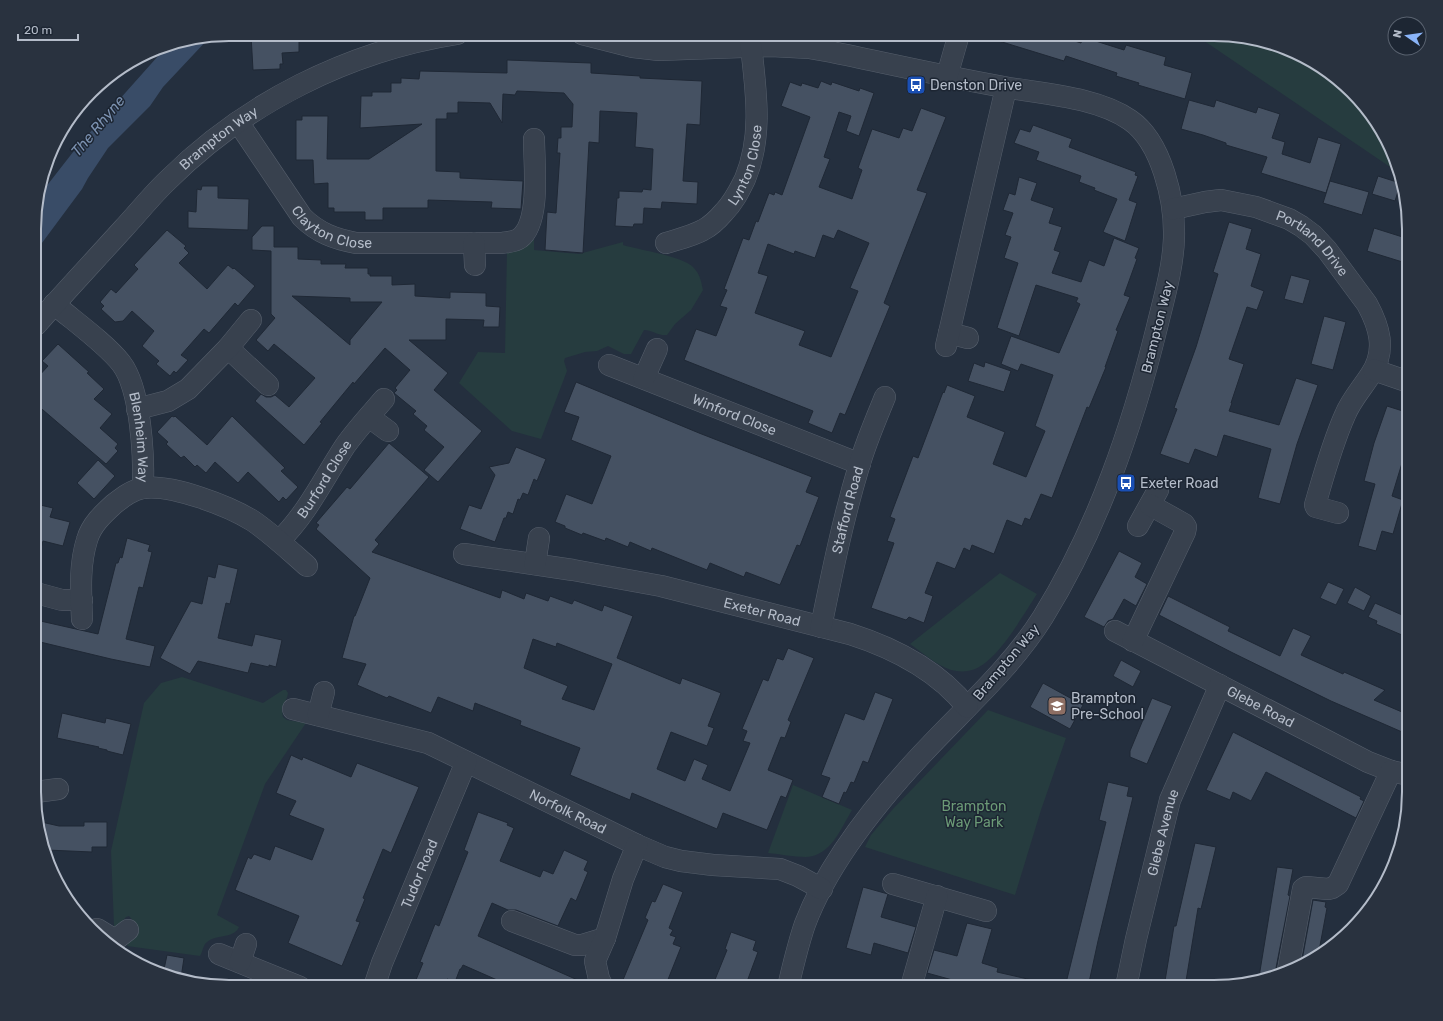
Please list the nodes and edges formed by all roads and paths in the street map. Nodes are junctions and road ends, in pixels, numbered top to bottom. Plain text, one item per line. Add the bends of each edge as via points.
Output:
1 (425, 41) edge
2 (611, 41) edge
3 (958, 41) edge
4 (751, 46) junction
5 (948, 76) junction
6 (1006, 88) junction
7 (238, 122) junction
8 (534, 139) dead end
9 (1173, 209) junction
10 (474, 243) junction
11 (666, 243) dead end
12 (475, 265) dead end
13 (54, 304) junction
14 (41, 319) edge
15 (251, 320) dead end
16 (954, 339) dead end
17 (228, 348) junction
18 (657, 349) dead end
19 (609, 364) dead end
20 (1374, 370) junction
21 (644, 378) junction
22 (1402, 380) edge
23 (268, 385) dead end
24 (885, 397) dead end
25 (384, 399) dead end
26 (137, 409) junction
27 (369, 417) junction
28 (388, 431) dead end
29 (860, 464) junction
30 (143, 488) junction
31 (1338, 513) dead end
32 (1138, 526) dead end
33 (539, 538) dead end
34 (279, 541) junction
35 (464, 554) dead end
36 (535, 564) junction
37 (307, 566) dead end
38 (41, 594) edge
39 (821, 627) junction
40 (1115, 631) dead end
41 (1133, 640) junction
42 (1220, 685) junction
43 (324, 692) dead end
44 (968, 707) junction
45 (293, 709) dead end
46 (318, 714) junction
47 (466, 762) junction
48 (1400, 773) edge
49 (58, 789) dead end
50 (41, 791) edge
51 (637, 845) junction
52 (893, 884) dead end
53 (822, 889) junction
54 (937, 896) junction
55 (986, 910) dead end
56 (512, 921) dead end
57 (584, 930) dead end
58 (105, 933) edge
59 (605, 938) junction
60 (118, 939) edge
61 (219, 954) dead end
62 (1289, 965) edge
63 (288, 980) edge
64 (376, 980) edge
65 (599, 980) edge
66 (790, 980) edge
67 (913, 980) edge
68 (1127, 980) edge

1 - 7 street, Brampton Way via 325,72 279,95
2 - 4 street, Brampton Way via 659,50
3 - 5 street
4 - 5 street, Brampton Way via 809,48
4 - 11 street, Lynton Close via 756,99 756,136 750,164 739,192 720,217 705,229
5 - 6 street, Brampton Way
6 - 9 street, Brampton Way via 1081,101 1106,108 1127,118 1140,129 1151,144 1166,181
6 - 16 street
7 - 10 street, Clayton Close via 302,217 316,230 356,243
7 - 13 street, Brampton Way via 168,180
8 - 10 street, Clayton Close via 534,205 532,218 524,235 517,241
9 - 20 street, Portland Drive via 1221,200 1256,207 1289,219 1305,229 1326,250 1371,312 1380,341
9 - 44 street, Brampton Way via 1174,248 1168,283 1142,388 1104,496 1073,564 1042,619 1005,667
10 - 12 street
13 - 14 street, Brampton Way
13 - 26 street, Blenheim Way via 122,364 132,383
15 - 17 street
17 - 23 street
17 - 26 street via 188,389 168,400
18 - 21 street
19 - 21 street, Winford Close
20 - 22 street
20 - 31 street, Portland Drive via 1345,414 1315,504 1316,507
21 - 29 street, Winford Close
24 - 29 street, Stafford Road
25 - 27 street, Burford Close
26 - 30 street, Blenheim Way via 143,452
27 - 28 street
27 - 34 street, Burford Close via 345,447 303,513
29 - 39 street, Stafford Road via 834,564
30 - 34 street via 184,493 224,506 253,522
30 - 38 street, Blenheim Way via 122,497 91,529 84,554 82,610
32 - 41 street via 1154,498 1184,524 1186,529
33 - 36 street
34 - 37 street
35 - 36 street, Exeter Road
36 - 39 street, Exeter Road via 661,586
39 - 44 street, Exeter Road via 865,639 898,653 945,683
40 - 41 street, Glebe Road
41 - 42 street, Glebe Road
42 - 48 street, Glebe Road via 1368,762
42 - 68 street, Glebe Avenue via 1170,800
43 - 46 street
44 - 53 street, Brampton Way via 884,797 849,845
45 - 46 street, Norfolk Road
46 - 47 street, Norfolk Road via 428,743
47 - 51 street, Norfolk Road
47 - 64 street, Tudor Road
48 - 62 street via 1338,884 1328,889 1303,889
49 - 50 street
51 - 53 street, Norfolk Road via 681,861 780,869
51 - 59 street via 623,879
52 - 54 street
53 - 66 street, Brampton Way via 806,923
54 - 55 street
54 - 67 street
56 - 59 street via 574,945
57 - 59 street
58 - 60 street
59 - 65 street via 595,961
61 - 63 street via 243,953

